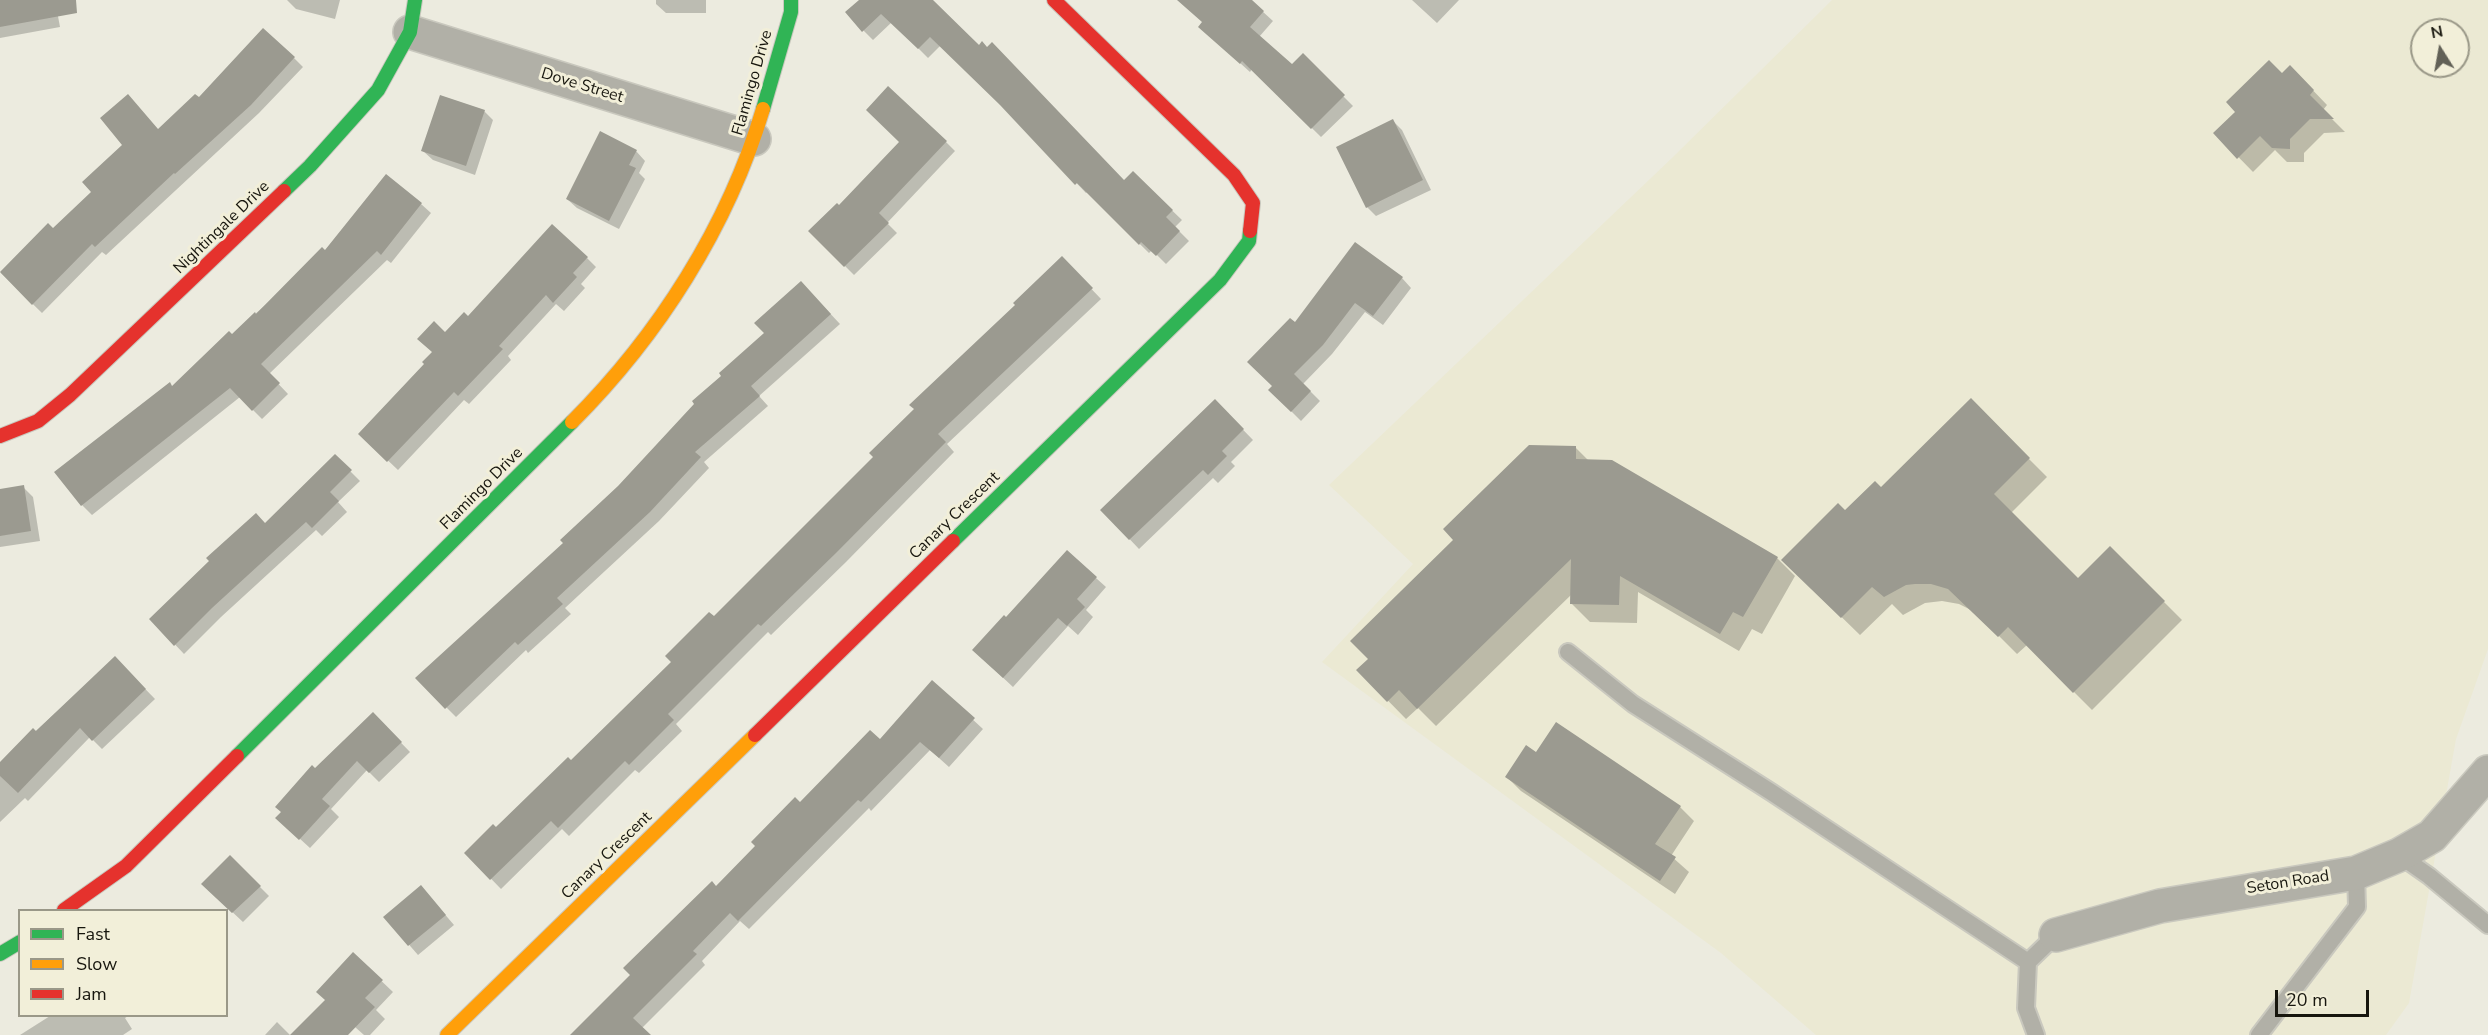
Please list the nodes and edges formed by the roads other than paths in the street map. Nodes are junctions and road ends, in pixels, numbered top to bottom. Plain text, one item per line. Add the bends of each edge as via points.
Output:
1 (415, 0) edge
2 (791, 0) edge
3 (1054, 0) edge
4 (410, 32) junction
5 (754, 139) junction
6 (0, 436) edge
7 (1568, 652) dead end
8 (2488, 772) edge
9 (2399, 855) junction
10 (2356, 873) junction
11 (65, 909) edge
12 (2488, 925) edge
13 (2056, 935) joint
14 (18, 943) edge
15 (0, 954) edge
16 (2028, 962) junction
17 (447, 1035) edge
18 (2036, 1035) edge
19 (2259, 1035) edge

1 - 4 street, Nightingale Drive
2 - 5 street, Flamingo Drive
3 - 17 street, Canary Crescent via 1234,174 1253,203 1249,241 1220,279
4 - 5 street, Dove Street
4 - 6 street, Nightingale Drive via 378,90 310,166 70,395 38,422
5 - 11 street, Flamingo Drive via 724,214 669,306 594,400 126,866
7 - 16 lane via 1633,704
8 - 9 street, Seton Road via 2433,836
9 - 10 street, Seton Road
9 - 12 lane
10 - 13 street, Seton Road via 2160,906
10 - 19 lane via 2357,907
13 - 16 lane
14 - 15 street
16 - 18 lane via 2026,1008

